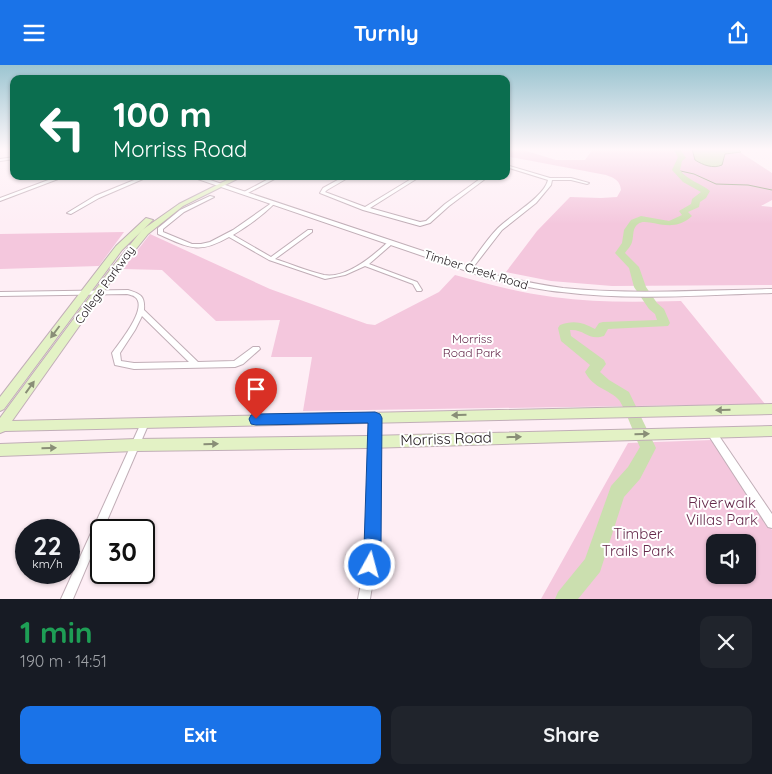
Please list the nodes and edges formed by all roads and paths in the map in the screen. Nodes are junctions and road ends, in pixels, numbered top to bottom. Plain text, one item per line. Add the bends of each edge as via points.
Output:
1 (533, 174) edge
2 (550, 179) junction
3 (52, 180) edge
4 (138, 180) edge
5 (204, 180) edge
6 (220, 180) edge
7 (228, 180) edge
8 (270, 180) edge
9 (342, 180) edge
10 (413, 180) edge
11 (482, 180) edge
12 (587, 183) dead end
13 (215, 184) junction
14 (244, 193) junction
15 (212, 197) dead end
16 (0, 200) edge
17 (274, 203) junction
18 (365, 209) junction
19 (69, 213) dead end
20 (310, 231) dead end
21 (229, 235) junction
22 (390, 243) junction
23 (270, 259) junction
24 (364, 264) junction
25 (468, 269) junction
26 (419, 290) dead end
27 (772, 291) edge
28 (85, 293) junction
29 (98, 293) junction
30 (665, 293) joint
31 (620, 294) joint
32 (0, 295) edge
33 (142, 312) junction
34 (256, 349) dead end
35 (194, 364) junction
36 (0, 406) edge
37 (772, 409) edge
38 (375, 418) junction
39 (145, 423) junction
40 (0, 427) edge
41 (772, 431) edge
42 (712, 433) junction
43 (376, 441) junction
44 (136, 445) junction
45 (0, 449) edge
46 (772, 523) edge
47 (67, 599) edge
48 (364, 599) edge

1 - 2 street
2 - 12 street
2 - 25 street via 534,202 500,229
3 - 16 street
4 - 19 street via 92,199
5 - 13 street, Timber Creek Road
6 - 13 main road, College Parkway
7 - 13 main road, College Parkway
8 - 14 street
9 - 18 street via 322,193
10 - 18 street
11 - 18 street via 424,224
13 - 14 street, Timber Creek Road
13 - 28 main road, College Parkway via 175,202 137,230
13 - 29 main road, College Parkway via 145,232
14 - 17 street, Timber Creek Road
15 - 21 street via 182,211 160,229 160,233 193,246
17 - 21 street
17 - 22 street, Timber Creek Road
20 - 23 street
21 - 23 street
22 - 24 street
22 - 25 street, Timber Creek Road
23 - 24 street via 325,277 334,277
24 - 26 street via 415,283
25 - 31 street, Timber Creek Road via 538,289
27 - 30 street, Timber Creek Road
28 - 29 street
28 - 32 street
28 -> 36 main road, College Parkway
29 - 33 street via 138,295 142,301
40 -> 29 main road, College Parkway
30 - 31 street, Timber Creek Road
33 - 35 street
33 - 35 street via 116,353 118,363 134,366
34 - 35 street via 238,363
37 -> 38 main road, Morriss Road
38 - 39 main road, Morriss Road
38 - 43 street
39 - 40 main road, Morriss Road
39 - 44 street
41 - 42 main road, Morriss Road
43 -> 42 main road, Morriss Road
42 - 46 street
44 -> 43 main road, Morriss Road
43 - 48 street via 373,548
45 -> 44 main road, Morriss Road
44 - 47 street

